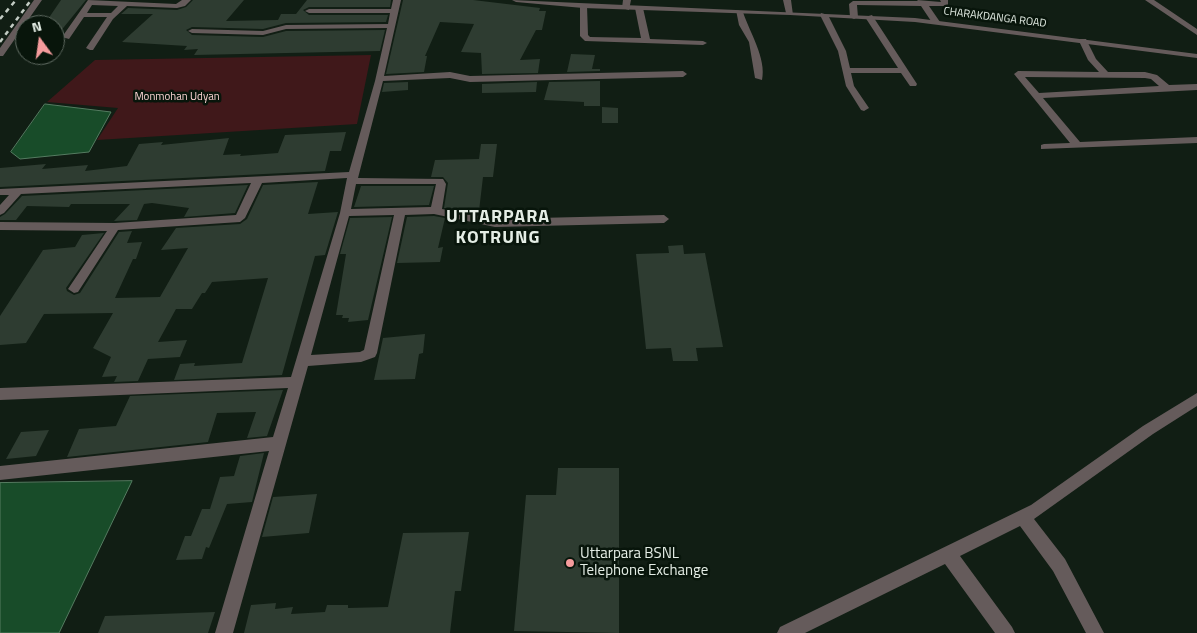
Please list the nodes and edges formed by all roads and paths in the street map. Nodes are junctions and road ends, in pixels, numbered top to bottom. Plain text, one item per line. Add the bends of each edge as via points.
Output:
1 (38, 0) edge
2 (187, 0) edge
3 (516, 0) edge
4 (786, 0) edge
5 (944, 0) edge
6 (1149, 0) edge
7 (91, 1) edge
8 (552, 2) edge
9 (922, 2) edge
10 (126, 3) junction
11 (627, 4) edge
12 (396, 5) edge
13 (583, 6) junction
14 (639, 8) junction
15 (310, 11) dead end
16 (739, 12) junction
17 (790, 13) junction
18 (82, 15) junction
19 (113, 15) junction
20 (824, 15) junction
21 (854, 17) junction
22 (869, 17) junction
23 (936, 22) junction
24 (391, 26) junction
25 (192, 31) dead end
26 (1197, 33) edge
27 (66, 37) dead end
28 (646, 41) junction
29 (1083, 41) junction
30 (703, 43) dead end
31 (90, 48) dead end
32 (0, 54) edge
33 (1197, 56) edge
34 (904, 70) junction
35 (848, 71) junction
36 (683, 74) dead end
37 (1105, 74) junction
38 (759, 78) dead end
39 (380, 79) junction
40 (913, 84) dead end
41 (1197, 87) edge
42 (1167, 88) junction
43 (1035, 96) junction
44 (864, 108) dead end
45 (1197, 140) edge
46 (1078, 146) junction
47 (1044, 147) dead end
48 (352, 178) junction
49 (258, 179) junction
50 (0, 192) edge
51 (17, 193) junction
52 (436, 210) junction
53 (0, 211) edge
54 (400, 211) junction
55 (345, 213) junction
56 (664, 219) dead end
57 (0, 226) edge
58 (115, 227) junction
59 (74, 289) dead end
60 (303, 361) junction
61 (297, 382) junction
62 (0, 394) edge
63 (1197, 399) edge
64 (280, 443) junction
65 (0, 473) edge
66 (1023, 518) junction
67 (948, 554) junction
68 (224, 633) edge
69 (790, 633) edge
70 (1006, 633) edge
71 (1095, 633) edge

1 - 32 street
2 - 10 street via 177,6
3 - 8 street, CHARAKDANGA ROAD
4 - 17 street
5 - 9 street via 945,4
6 - 26 street
7 - 10 street
7 - 18 street
8 - 13 street, CHARAKDANGA ROAD
9 - 21 street via 856,2 852,4
9 - 23 street
10 - 19 street
11 - 13 street, CHARAKDANGA ROAD
11 - 14 street, CHARAKDANGA ROAD
12 - 15 street
12 - 24 street
13 - 28 street via 585,38
14 - 16 street, CHARAKDANGA ROAD
14 - 28 street
16 - 17 street, CHARAKDANGA ROAD
16 - 38 street via 753,42
17 - 20 street, CHARAKDANGA ROAD
18 - 19 street
18 - 27 street
19 - 31 street
20 - 21 street, CHARAKDANGA ROAD
20 - 35 street
21 - 22 street, CHARAKDANGA ROAD
22 - 23 street, CHARAKDANGA ROAD
22 - 34 street
23 - 29 street, CHARAKDANGA ROAD
24 - 25 street via 283,27 263,33
24 - 39 street
28 - 30 street
29 - 33 street, CHARAKDANGA ROAD
29 - 37 street via 1092,60
34 - 35 street
34 - 40 street
35 - 44 street via 850,86
36 - 39 street via 470,79 450,75
37 - 42 street via 1150,76
37 - 43 street via 1018,74
39 - 48 street
41 - 42 street
42 - 43 street
43 - 46 street
45 - 46 street
46 - 47 street
48 - 49 street
48 - 52 street via 439,181
48 - 55 street
49 - 51 street
49 - 58 street via 240,218
50 - 51 street
51 - 53 street
52 - 54 street
52 - 56 street via 495,223
54 - 55 street
54 - 60 street via 369,354
55 - 60 street
57 - 58 street
58 - 59 street
60 - 61 street
61 - 62 street
61 - 64 street
63 - 66 street
64 - 65 street
64 - 68 street
66 - 67 street
66 - 71 street via 1059,565
67 - 69 street
67 - 70 street

